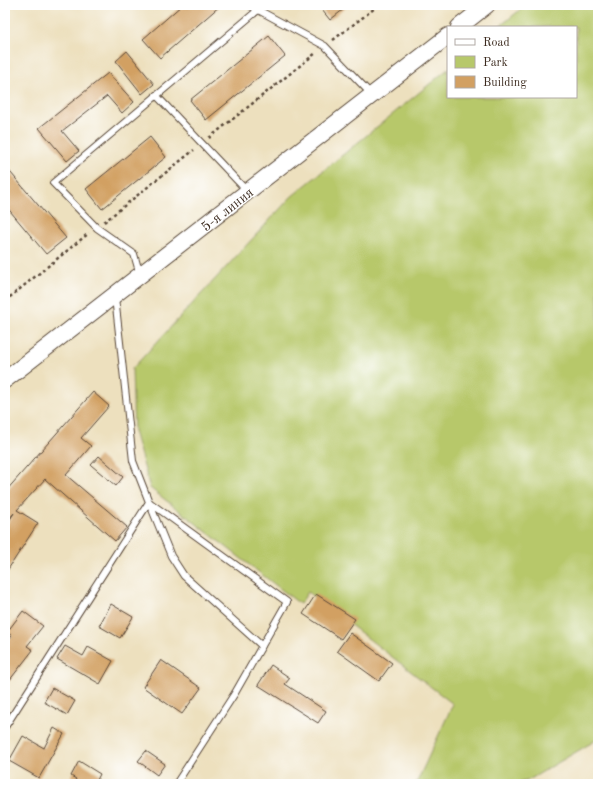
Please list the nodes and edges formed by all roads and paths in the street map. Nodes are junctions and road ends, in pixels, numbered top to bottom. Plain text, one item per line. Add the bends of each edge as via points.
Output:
1 (249, 5) edge
2 (264, 5) edge
3 (379, 5) edge
4 (487, 5) edge
5 (257, 11) junction
6 (460, 26) edge
7 (447, 37) edge
8 (325, 46) junction
9 (156, 94) junction
10 (372, 95) junction
11 (202, 144) junction
12 (248, 192) junction
13 (97, 228) junction
14 (141, 276) junction
15 (115, 297) junction
16 (5, 300) edge
17 (7, 375) edge
18 (149, 502) junction
19 (262, 646) junction
20 (5, 727) edge
21 (176, 784) edge

1 - 5 lane
2 - 5 lane
3 - 8 path
4 - 6 street
5 - 8 lane
5 - 9 lane
7 - 10 street, 5-я линия
8 - 10 lane
8 - 11 path
9 - 11 lane
9 - 13 lane via 53,183
10 - 12 street, 5-я линия
11 - 12 lane
11 - 13 path
12 - 14 street, 5-я линия
13 - 14 lane via 134,254
13 - 16 path
14 - 15 street, 5-я линия
15 - 17 street, 5-я линия
15 - 18 lane via 133,461
18 - 19 lane via 171,556 184,576
18 - 19 lane via 287,602
18 - 20 lane
19 - 21 lane via 236,693

